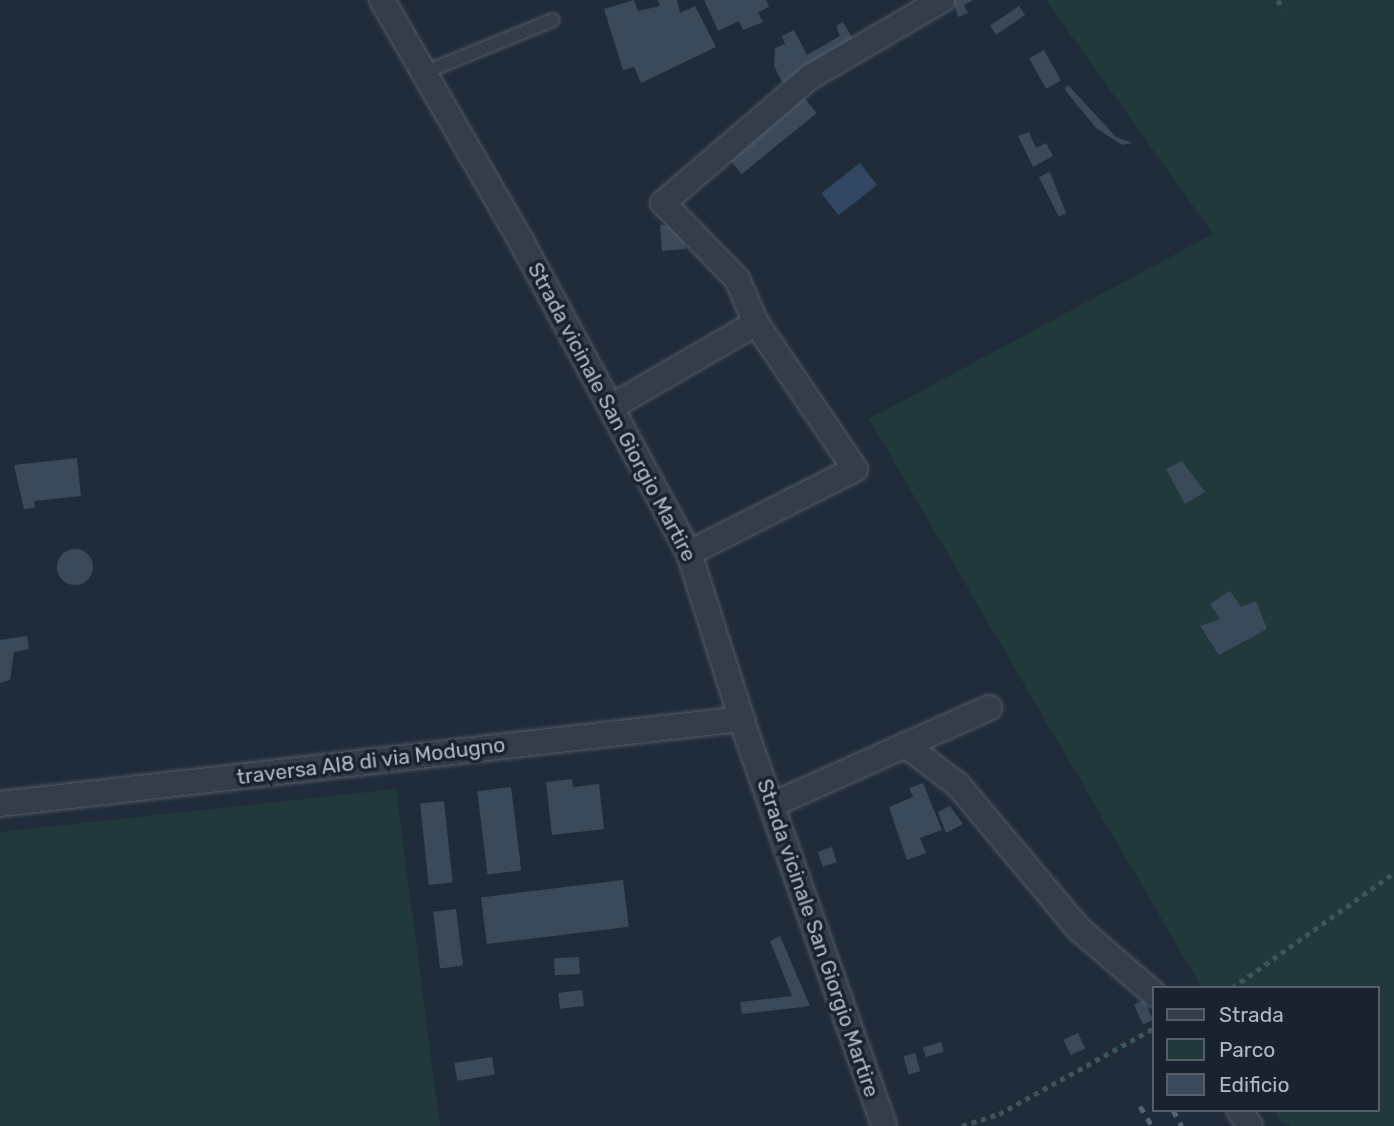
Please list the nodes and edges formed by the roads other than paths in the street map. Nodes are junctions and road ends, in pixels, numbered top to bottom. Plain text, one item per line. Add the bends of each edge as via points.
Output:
1 (382, 0) edge
2 (942, 0) edge
3 (553, 20) dead end
4 (423, 73) junction
5 (756, 324) junction
6 (613, 406) junction
7 (690, 553) junction
8 (989, 708) dead end
9 (742, 719) junction
10 (905, 745) junction
11 (0, 804) edge
12 (772, 805) junction
13 (1152, 992) edge
14 (884, 1126) edge

1 - 4 street, Strada vicinale San Giorgio Martire
2 - 5 street via 810,77 663,203 725,262
3 - 4 lane
4 - 6 street, Strada vicinale San Giorgio Martire
5 - 6 street
5 - 7 street via 855,468
6 - 7 street, Strada vicinale San Giorgio Martire
7 - 9 street, Strada vicinale San Giorgio Martire
8 - 10 street
9 - 11 street, traversa AI8 di via Modugno
9 - 12 street, Strada vicinale San Giorgio Martire
10 - 12 street
10 - 13 street via 958,785 1079,929
12 - 14 street, Strada vicinale San Giorgio Martire

